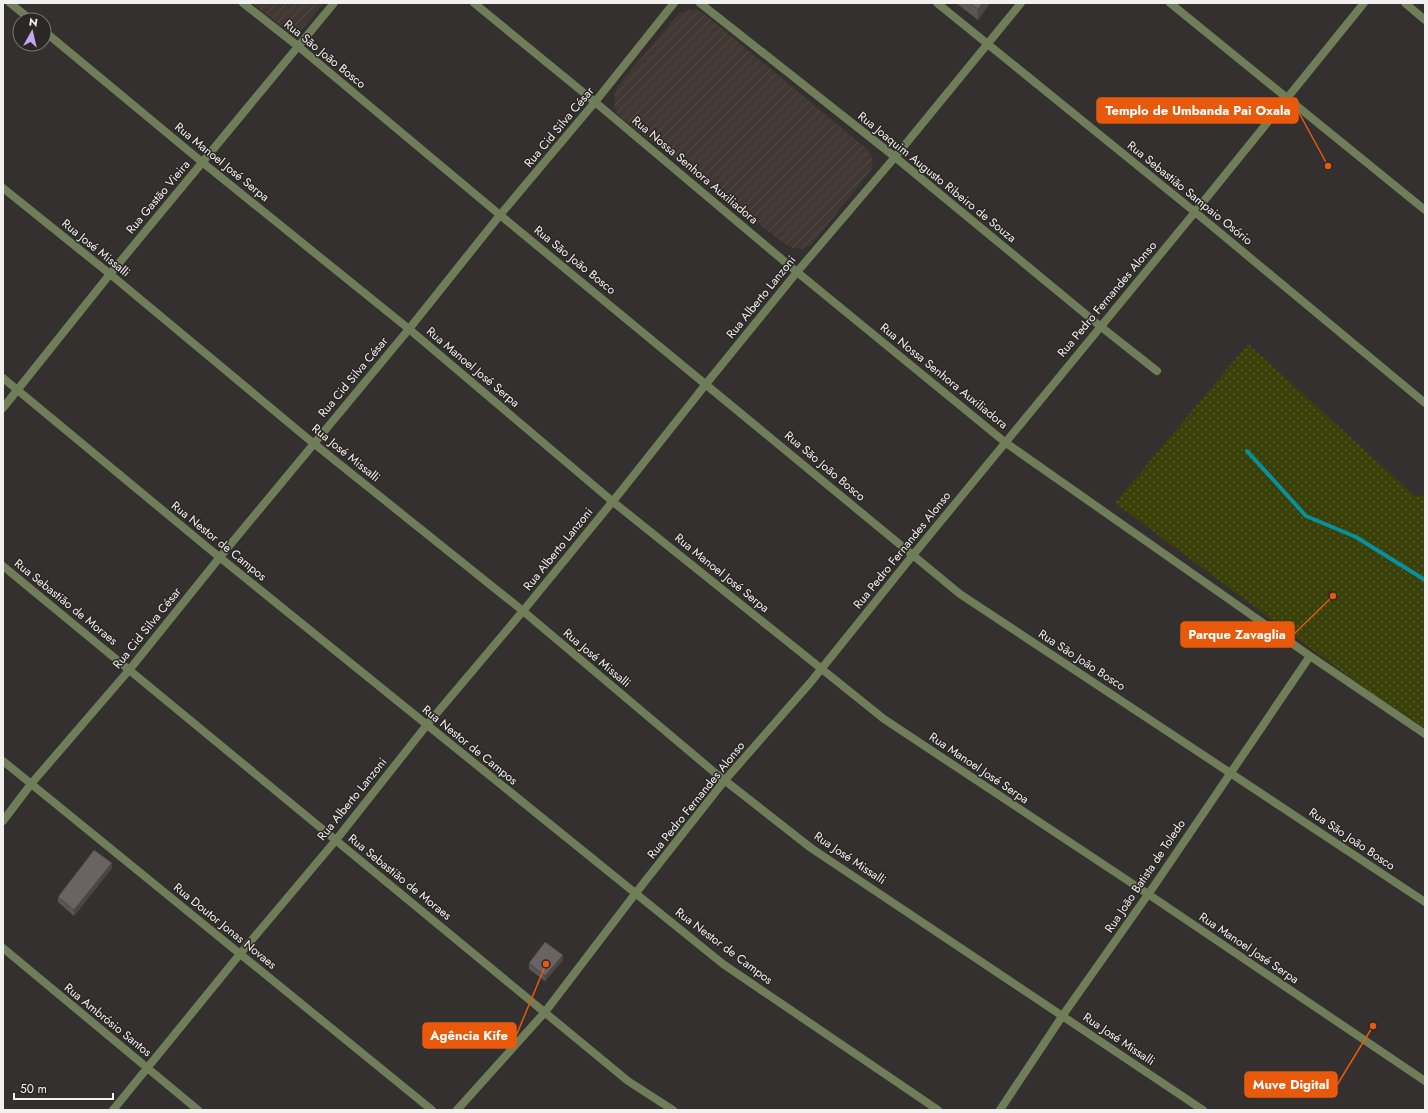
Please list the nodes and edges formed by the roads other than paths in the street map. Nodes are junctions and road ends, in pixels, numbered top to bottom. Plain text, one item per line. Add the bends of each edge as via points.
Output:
1 (10, 3) edge
2 (243, 3) edge
3 (334, 3) edge
4 (474, 3) edge
5 (674, 3) edge
6 (700, 3) edge
7 (937, 3) edge
8 (1021, 3) edge
9 (1170, 3) edge
10 (1364, 3) edge
11 (1405, 3) edge
12 (21, 12) edge
13 (1425, 20) edge
14 (52, 38) edge
15 (988, 44) junction
16 (299, 47) junction
17 (1287, 98) junction
18 (595, 102) junction
19 (895, 157) junction
20 (202, 162) junction
21 (3, 188) edge
22 (1425, 210) edge
23 (1195, 212) junction
24 (500, 215) junction
25 (797, 272) junction
26 (110, 274) junction
27 (1100, 326) junction
28 (409, 329) junction
29 (1157, 371) dead end
30 (3, 378) edge
31 (706, 384) junction
32 (18, 390) junction
33 (1425, 403) edge
34 (3, 408) edge
35 (1006, 442) junction
36 (314, 443) junction
37 (612, 501) junction
38 (913, 555) junction
39 (220, 557) junction
40 (3, 566) edge
41 (523, 611) junction
42 (1310, 656) junction
43 (822, 668) junction
44 (130, 669) junction
45 (426, 726) junction
46 (1425, 734) edge
47 (3, 761) edge
48 (1230, 772) junction
49 (725, 780) junction
50 (31, 784) junction
51 (3, 821) edge
52 (336, 840) junction
53 (635, 894) junction
54 (1148, 894) junction
55 (1425, 902) edge
56 (3, 948) edge
57 (240, 954) junction
58 (545, 1012) junction
59 (1063, 1015) junction
60 (147, 1067) junction
61 (1425, 1081) edge
62 (113, 1110) edge
63 (198, 1110) edge
64 (432, 1110) edge
65 (457, 1110) edge
66 (673, 1110) edge
67 (938, 1110) edge
68 (1000, 1110) edge
69 (1203, 1110) edge

1 - 12 street
2 - 16 street, Rua São João Bosco
3 - 16 street, Rua Gastão Vieira
4 - 18 street, Rua Nossa Senhora Auxiliadora
5 - 18 street, Rua Cid Silva César
6 - 19 street, Rua Joaquim Augusto Ribeiro de Souza
7 - 15 street, Rua Sebastião Sampaio Osório
8 - 15 street, Rua Alberto Lanzoni
9 - 17 street
10 - 17 street, Rua Pedro Fernandes Alonso
11 - 13 street
14 - 20 street, Rua Manoel José Serpa
15 - 19 street, Rua Alberto Lanzoni
15 - 23 street, Rua Sebastião Sampaio Osório
16 - 20 street, Rua Gastão Vieira
16 - 24 street, Rua São João Bosco
17 - 22 street
17 - 23 street, Rua Pedro Fernandes Alonso
18 - 24 street, Rua Cid Silva César
18 - 25 street, Rua Nossa Senhora Auxiliadora
19 - 25 street, Rua Alberto Lanzoni
19 - 27 street, Rua Joaquim Augusto Ribeiro de Souza
20 - 26 street, Rua Gastão Vieira
20 - 28 street, Rua Manoel José Serpa
21 - 26 street, Rua José Missalli
23 - 27 street, Rua Pedro Fernandes Alonso
23 - 33 street, Rua Sebastião Sampaio Osório
24 - 28 street, Rua Cid Silva César
24 - 31 street, Rua São João Bosco
25 - 31 street, Rua Alberto Lanzoni
25 - 35 street, Rua Nossa Senhora Auxiliadora
26 - 32 street, Rua Gastão Vieira
26 - 36 street, Rua José Missalli
27 - 29 street, Rua Joaquim Augusto Ribeiro de Souza
27 - 35 street, Rua Pedro Fernandes Alonso
28 - 36 street, Rua Cid Silva César
28 - 37 street, Rua Manoel José Serpa
30 - 32 street, Rua Nestor de Campos
31 - 37 street, Rua Alberto Lanzoni
31 - 38 street, Rua São João Bosco
32 - 34 street, Rua Gastão Vieira
32 - 39 street, Rua Nestor de Campos
35 - 38 street, Rua Pedro Fernandes Alonso
35 - 42 street, Rua Nossa Senhora Auxiliadora
36 - 39 street, Rua Cid Silva César
36 - 41 street, Rua José Missalli
37 - 41 street, Rua Alberto Lanzoni
37 - 43 street, Rua Manoel José Serpa
38 - 43 street, Rua Pedro Fernandes Alonso
38 - 48 street, Rua São João Bosco via 960,594
39 - 44 street, Rua Cid Silva César
39 - 45 street, Rua Nestor de Campos
40 - 44 street, Rua Sebastião de Moraes
41 - 45 street, Rua Alberto Lanzoni
41 - 49 street, Rua José Missalli
42 - 46 street, Rua Nossa Senhora Auxiliadora
42 - 48 street, Rua João Batista de Toledo
43 - 49 street, Rua Pedro Fernandes Alonso
43 - 54 street, Rua Manoel José Serpa via 884,719
44 - 50 street, Rua Cid Silva César
44 - 52 street, Rua Sebastião de Moraes
45 - 52 street, Rua Alberto Lanzoni
45 - 53 street, Rua Nestor de Campos
47 - 50 street, Rua Doutor Jonas Novaes
48 - 54 street, Rua João Batista de Toledo
48 - 55 street, Rua São João Bosco
49 - 53 street, Rua Pedro Fernandes Alonso
49 - 59 street, Rua José Missalli via 811,848
50 - 51 street, Rua Cid Silva César
50 - 57 street, Rua Doutor Jonas Novaes
52 - 57 street, Rua Alberto Lanzoni
52 - 58 street, Rua Sebastião de Moraes
53 - 58 street, Rua Pedro Fernandes Alonso
53 - 67 street, Rua Nestor de Campos via 723,964
54 - 59 street, Rua João Batista de Toledo
54 - 61 street, Rua Manoel José Serpa
56 - 60 street, Rua Ambrósio Santos
57 - 60 street, Rua Alberto Lanzoni
57 - 64 street, Rua Doutor Jonas Novaes
58 - 65 street, Rua Pedro Fernandes Alonso
58 - 66 street, Rua Sebastião de Moraes via 628,1081
59 - 68 street, Rua João Batista de Toledo
59 - 69 street, Rua José Missalli
60 - 62 street, Rua Alberto Lanzoni
60 - 63 street, Rua Ambrósio Santos

